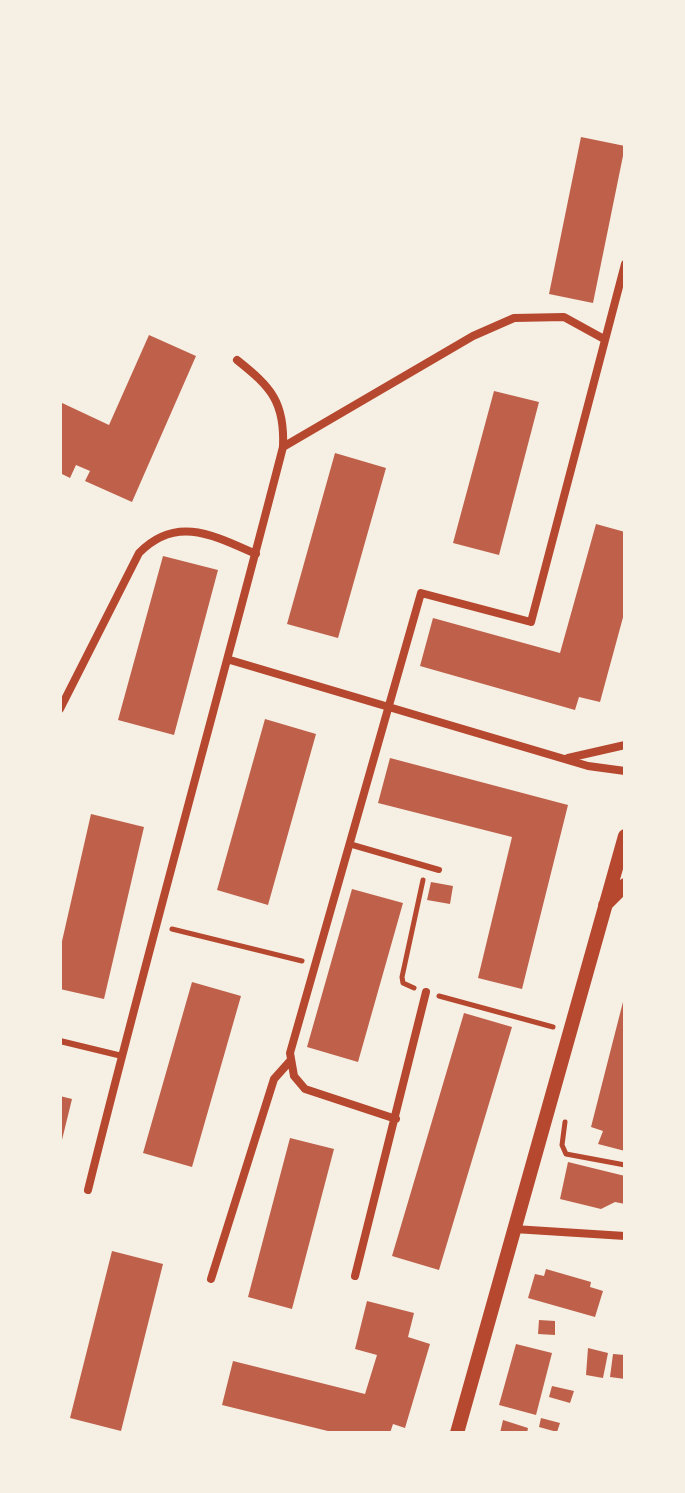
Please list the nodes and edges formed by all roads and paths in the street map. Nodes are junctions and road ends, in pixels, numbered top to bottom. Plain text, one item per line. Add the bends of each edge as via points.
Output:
1 (625, 264) edge
2 (604, 339) junction
3 (237, 360) dead end
4 (283, 447) junction
5 (256, 554) junction
6 (230, 660) junction
7 (386, 708) junction
8 (60, 709) edge
9 (625, 745) edge
10 (567, 758) junction
11 (625, 771) edge
12 (625, 836) edge
13 (349, 844) junction
14 (426, 866) junction
15 (439, 870) dead end
16 (625, 885) edge
17 (605, 905) junction
18 (156, 925) junction
19 (315, 965) junction
20 (426, 992) junction
21 (569, 1031) junction
22 (60, 1041) edge
23 (122, 1056) junction
24 (291, 1060) junction
25 (545, 1117) junction
26 (396, 1119) junction
27 (625, 1165) edge
28 (88, 1190) dead end
29 (513, 1229) junction
30 (625, 1236) edge
31 (355, 1276) dead end
32 (211, 1279) dead end
33 (457, 1433) edge

1 - 2 street
2 - 4 street via 564,317 514,318 473,336
2 - 7 street via 531,622 421,593
3 - 4 street via 267,384 278,403
4 - 5 street
5 - 6 street
5 - 8 street via 209,534 173,531 154,538 139,553
6 - 7 street
6 - 18 street
7 - 10 street
7 - 13 street
9 - 10 street
10 - 11 street
12 - 17 street
13 - 14 lane
13 - 19 street
14 - 15 lane
14 - 20 path via 402,977 403,983
16 - 17 street
17 - 21 street
18 - 19 path
18 - 23 street
19 - 24 street
20 - 21 path
20 - 26 street
21 - 25 street
22 - 23 lane
23 - 28 street
24 - 26 street via 294,1076 305,1089
24 - 32 street via 274,1079
25 - 27 path via 567,1123 562,1145 566,1154
25 - 29 street
26 - 31 street
29 - 30 street
29 - 33 street

